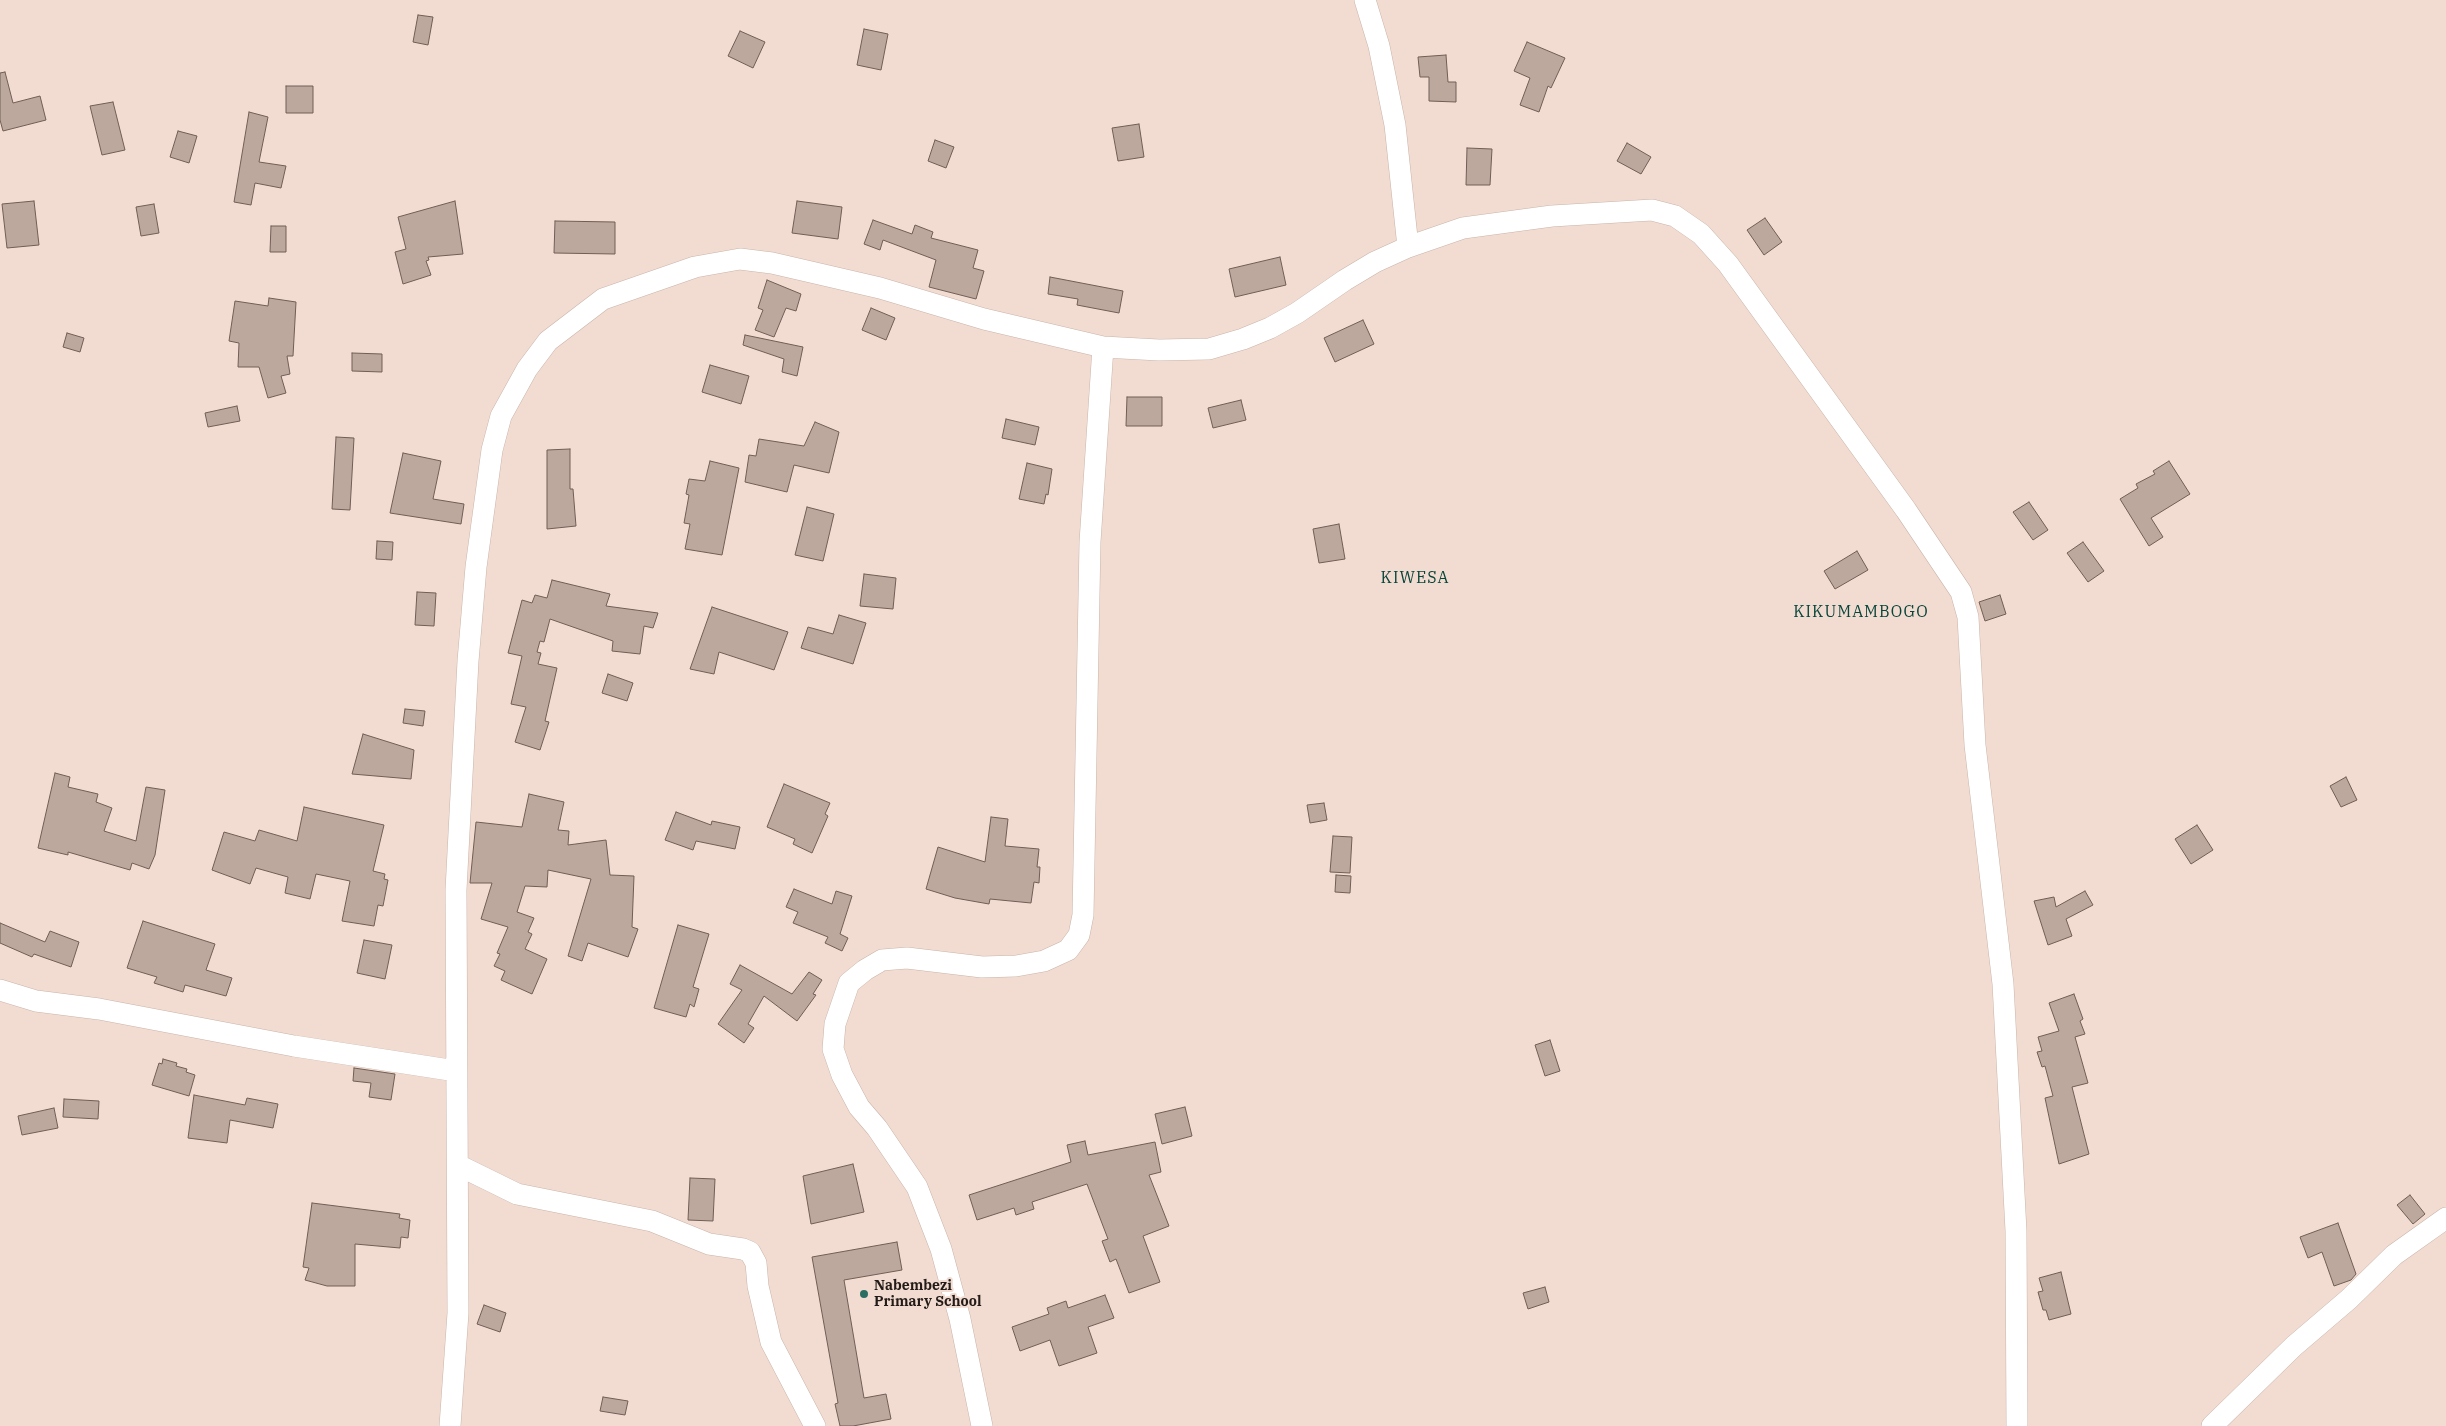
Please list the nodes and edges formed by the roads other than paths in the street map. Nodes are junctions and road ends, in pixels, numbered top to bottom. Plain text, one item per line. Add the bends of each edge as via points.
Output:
1 (1366, 0) edge
2 (1408, 247) junction
3 (1103, 347) junction
4 (0, 990) edge
5 (456, 1071) junction
6 (458, 1165) junction
7 (2446, 1218) edge
8 (450, 1426) edge
9 (815, 1426) edge
10 (982, 1426) edge
11 (2017, 1426) edge
12 (2212, 1426) edge

1 - 2 street via 1395,125
2 - 3 street via 1345,280 1297,313 1243,339 1208,349
2 - 11 street via 1463,228 1552,216 1652,210 1675,216 1701,234 1728,264 1906,510 1961,592 1968,618 1975,744 2003,984 2016,1231
3 - 5 street via 984,319 880,288 772,263 740,259 696,267 603,299 548,341 527,369 501,416 492,450 476,567 456,890
3 - 10 street via 1090,542 1083,916 1079,935 1068,950 1044,961 1016,966 982,967 907,958 882,960 849,983 835,1024 834,1049 842,1075 859,1107 917,1187 941,1249 960,1319
4 - 5 street via 36,1001
5 - 6 street
6 - 8 street via 458,1313
6 - 9 street via 517,1194 652,1221 709,1244 743,1248 750,1252 756,1263 771,1342
7 - 12 street via 2394,1255

